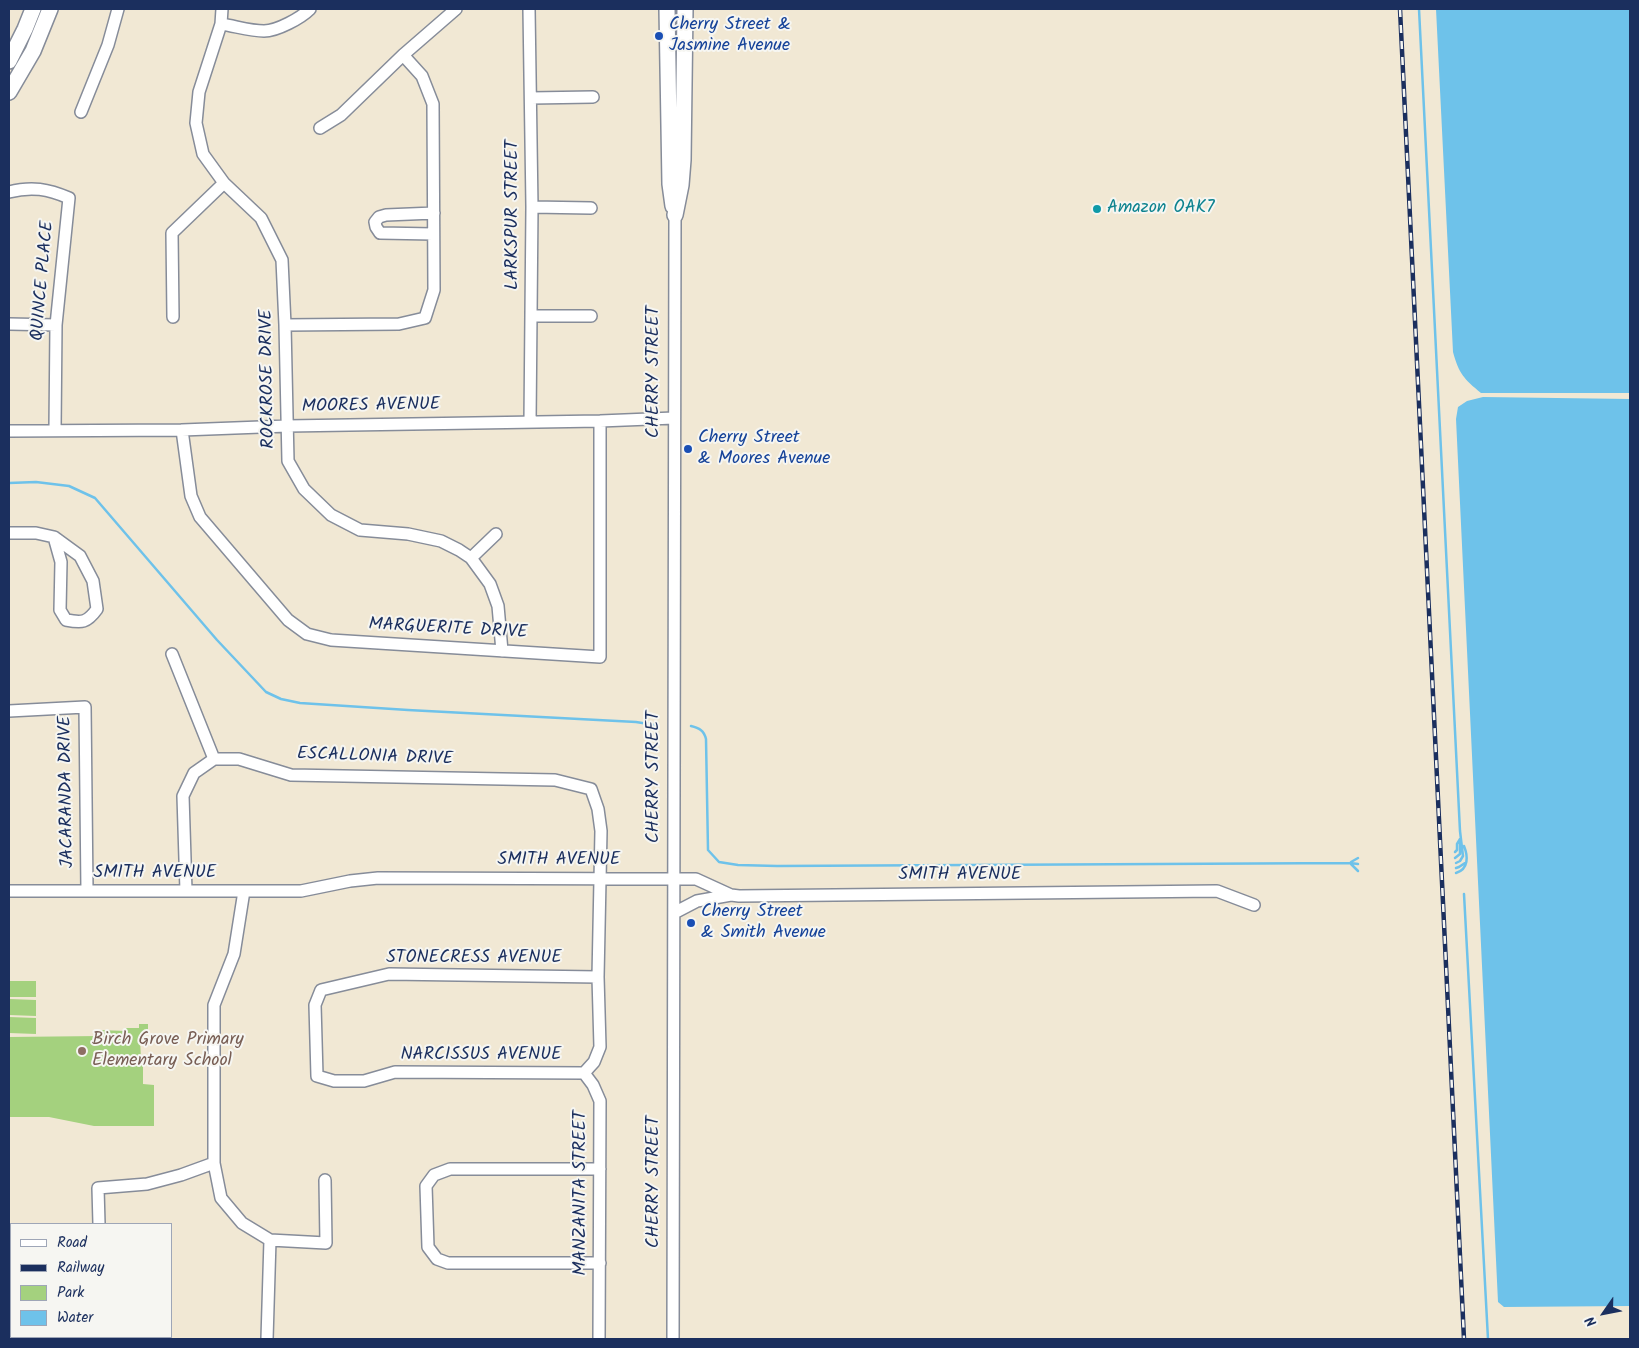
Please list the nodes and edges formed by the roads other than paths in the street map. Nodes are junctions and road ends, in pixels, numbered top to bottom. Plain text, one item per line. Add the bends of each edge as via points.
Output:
1 (33, 9) edge
2 (50, 9) edge
3 (118, 9) edge
4 (222, 9) edge
5 (310, 9) edge
6 (456, 9) edge
7 (529, 9) edge
8 (668, 9) edge
9 (685, 9) edge
10 (221, 24) junction
11 (403, 56) junction
12 (9, 61) edge
13 (9, 92) edge
14 (531, 98) junction
15 (593, 98) dead end
16 (81, 112) dead end
17 (320, 128) dead end
18 (224, 183) junction
19 (9, 192) edge
20 (532, 207) junction
21 (591, 208) dead end
22 (434, 213) junction
23 (675, 215) junction
24 (433, 234) junction
25 (173, 316) dead end
26 (532, 316) junction
27 (591, 316) dead end
28 (9, 324) edge
29 (286, 324) junction
30 (56, 325) junction
31 (674, 418) junction
32 (600, 421) junction
33 (530, 422) junction
34 (287, 426) junction
35 (55, 429) junction
36 (182, 430) junction
37 (9, 431) edge
38 (9, 533) edge
39 (496, 534) dead end
40 (54, 537) junction
41 (471, 558) junction
42 (502, 651) junction
43 (172, 654) dead end
44 (9, 711) edge
45 (214, 760) junction
46 (600, 878) junction
47 (673, 879) junction
48 (9, 891) edge
49 (87, 891) junction
50 (186, 891) junction
51 (244, 891) junction
52 (731, 895) junction
53 (1254, 905) dead end
54 (674, 913) junction
55 (598, 976) junction
56 (321, 990) joint
57 (584, 1073) junction
58 (214, 1163) junction
59 (600, 1169) junction
60 (326, 1180) dead end
61 (99, 1223) edge
62 (270, 1240) junction
63 (600, 1263) junction
64 (267, 1339) edge
65 (600, 1339) edge
66 (673, 1339) edge

1 - 12 main road
2 - 13 main road via 33,51
3 - 16 street via 108,45
4 - 10 street, ROCKROSE DRIVE
5 - 10 street via 303,16 265,31
6 - 11 street
7 - 14 street, LARKSPUR STREET
8 - 23 main road, CHERRY STREET via 670,184
9 - 23 main road, CHERRY STREET via 682,185
10 - 18 street, ROCKROSE DRIVE via 199,92 196,123 203,154
11 - 17 street via 340,115
11 - 22 street via 422,76 433,104
14 - 15 street
14 - 20 street, LARKSPUR STREET
18 - 25 street via 172,233
18 - 29 street, ROCKROSE DRIVE via 261,218 282,260
19 - 30 street, QUINCE PLACE via 29,188 52,191 69,198
20 - 21 street
20 - 26 street, LARKSPUR STREET
22 - 24 street
22 - 24 street via 386,215 375,222 380,233
23 - 31 street, CHERRY STREET
24 - 29 street via 434,290 425,318 398,324
26 - 27 street
26 - 33 street, LARKSPUR STREET
28 - 30 street
29 - 34 street, ROCKROSE DRIVE
30 - 35 street, QUINCE PLACE
31 - 32 street, MOORES AVENUE
31 - 47 street, CHERRY STREET
32 - 33 street, MOORES AVENUE
32 - 42 street, MARGUERITE DRIVE via 600,657
33 - 34 street, MOORES AVENUE
34 - 36 street, MOORES AVENUE
34 - 41 street, ROCKROSE DRIVE via 288,461 304,489 331,515 360,530 441,541
35 - 36 street, MOORES AVENUE
35 - 37 street, MOORES AVENUE
36 - 42 street, MARGUERITE DRIVE via 191,496 200,517 288,620 307,634 331,640
38 - 40 street
39 - 41 street
40 - 40 street via 61,562 60,610 66,620 79,622 90,619 97,609 92,581 80,556
41 - 42 street, ROCKROSE DRIVE via 490,584 498,606
43 - 45 street
44 - 49 street, JACARANDA DRIVE via 85,707
45 - 46 street, ESCALLONIA DRIVE via 239,759 292,774 555,780 590,789 598,809 601,831
45 - 50 street via 194,773 183,796
46 - 47 street, SMITH AVENUE
46 - 51 street, SMITH AVENUE via 378,878 301,890
46 - 55 street
47 - 52 street, SMITH AVENUE via 696,879
47 - 54 street, CHERRY STREET
48 - 49 street, SMITH AVENUE
49 - 50 street, SMITH AVENUE
50 - 51 street, SMITH AVENUE
51 - 58 street via 234,954 214,1006
52 - 53 street, SMITH AVENUE via 1217,891
52 - 54 street via 697,901
54 - 66 street, CHERRY STREET
55 - 56 street, STONECRESS AVENUE via 389,974
55 - 57 street via 600,1048
56 - 57 street, NARCISSUS AVENUE via 315,1005 317,1076 334,1081 364,1081 395,1072
57 - 59 street, MANZANITA STREET via 600,1101
58 - 61 street via 148,1184 98,1188
58 - 62 street via 221,1198 242,1223
59 - 63 street, MANZANITA STREET
59 - 63 street via 450,1169 434,1175 426,1186 428,1246 437,1259 448,1263
60 - 62 street via 326,1243
62 - 64 street
63 - 65 street, MANZANITA STREET

